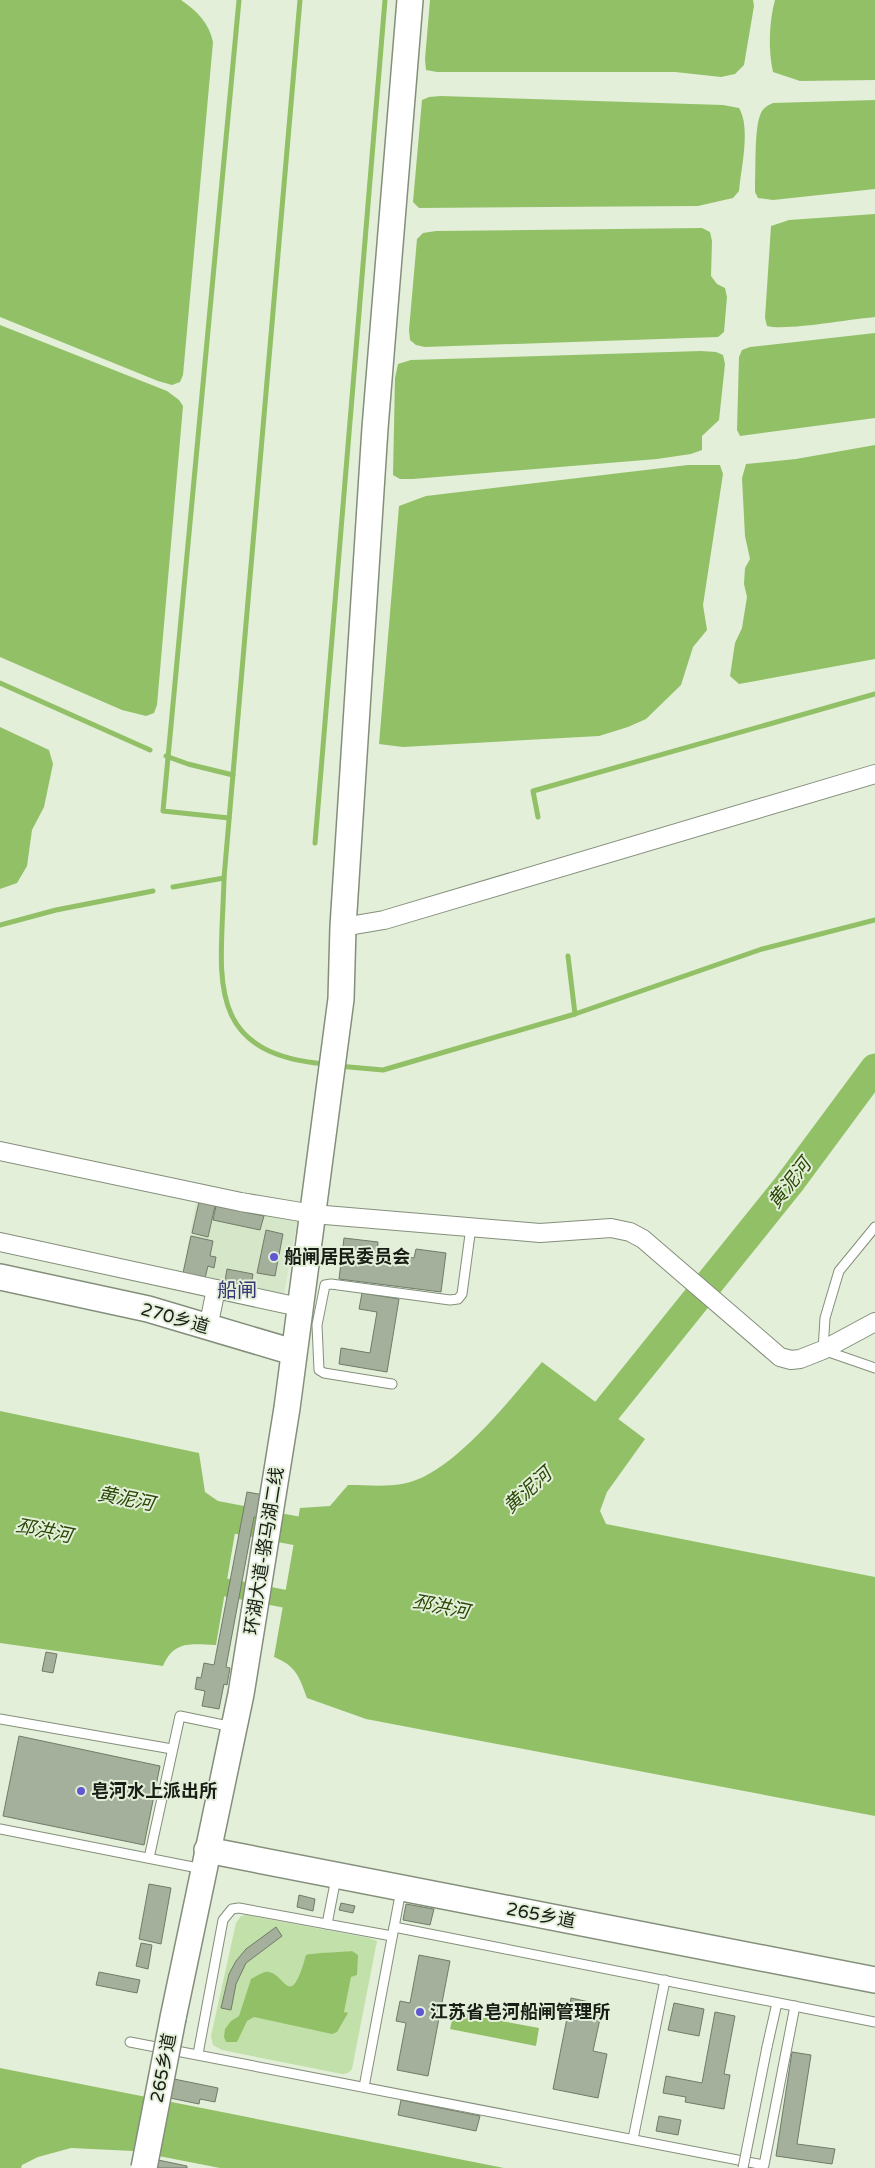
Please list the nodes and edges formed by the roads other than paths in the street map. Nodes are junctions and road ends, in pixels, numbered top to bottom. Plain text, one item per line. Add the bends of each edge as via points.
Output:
1 (410, 0) edge
2 (875, 774) edge
3 (343, 927) junction
4 (0, 1151) edge
5 (313, 1214) junction
6 (471, 1227) junction
7 (875, 1227) edge
8 (0, 1242) edge
9 (0, 1277) edge
10 (216, 1289) junction
11 (299, 1307) junction
12 (875, 1322) edge
13 (208, 1328) junction
14 (823, 1350) junction
15 (293, 1352) junction
16 (875, 1368) edge
17 (392, 1384) dead end
18 (241, 1694) joint
19 (0, 1719) edge
20 (234, 1727) junction
21 (172, 1750) junction
22 (0, 1829) edge
23 (148, 1858) junction
24 (205, 1860) junction
25 (337, 1875) junction
26 (401, 1888) junction
27 (327, 1924) junction
28 (394, 1926) junction
29 (392, 1936) junction
30 (665, 1980) junction
31 (875, 1980) edge
32 (776, 2002) junction
33 (795, 2006) junction
34 (875, 2022) edge
35 (130, 2042) dead end
36 (198, 2054) junction
37 (364, 2087) junction
38 (633, 2139) junction
39 (144, 2168) edge
40 (743, 2168) edge

1 - 3 street via 376,428
2 - 3 street via 384,920
3 - 5 street via 341,999
4 - 5 street
5 - 6 street
5 - 11 street
6 - 14 street via 540,1233 611,1228 630,1232 643,1239 780,1357 800,1359
6 - 17 lane via 462,1294 458,1299 325,1285 318,1325 319,1370
7 - 14 lane via 839,1271 825,1318
8 - 10 street
9 - 13 street, 270乡道 via 148,1309
10 - 11 street
10 - 13 street
11 - 15 street
12 - 14 street
13 - 15 street, 270乡道
14 - 16 lane
15 - 18 street, 环湖大道-骆马湖二线
18 - 20 street, 265乡道
19 - 21 lane
20 - 21 lane via 180,1716
20 - 24 street, 265乡道
21 - 23 lane
22 - 23 lane
23 - 24 lane
24 - 25 street, 265乡道
24 - 39 street, 265乡道, bridge
25 - 26 street, 265乡道
25 - 27 lane
26 - 28 lane
26 - 31 street, 265乡道
27 - 29 lane
27 - 36 lane via 239,1908 226,1914
28 - 29 lane
28 - 30 lane
29 - 37 lane
30 - 32 lane
30 - 38 lane
32 - 33 lane
32 - 40 lane, bridge
33 - 34 lane
33 - 38 lane via 764,2165
35 - 36 lane
36 - 37 lane
37 - 38 lane

